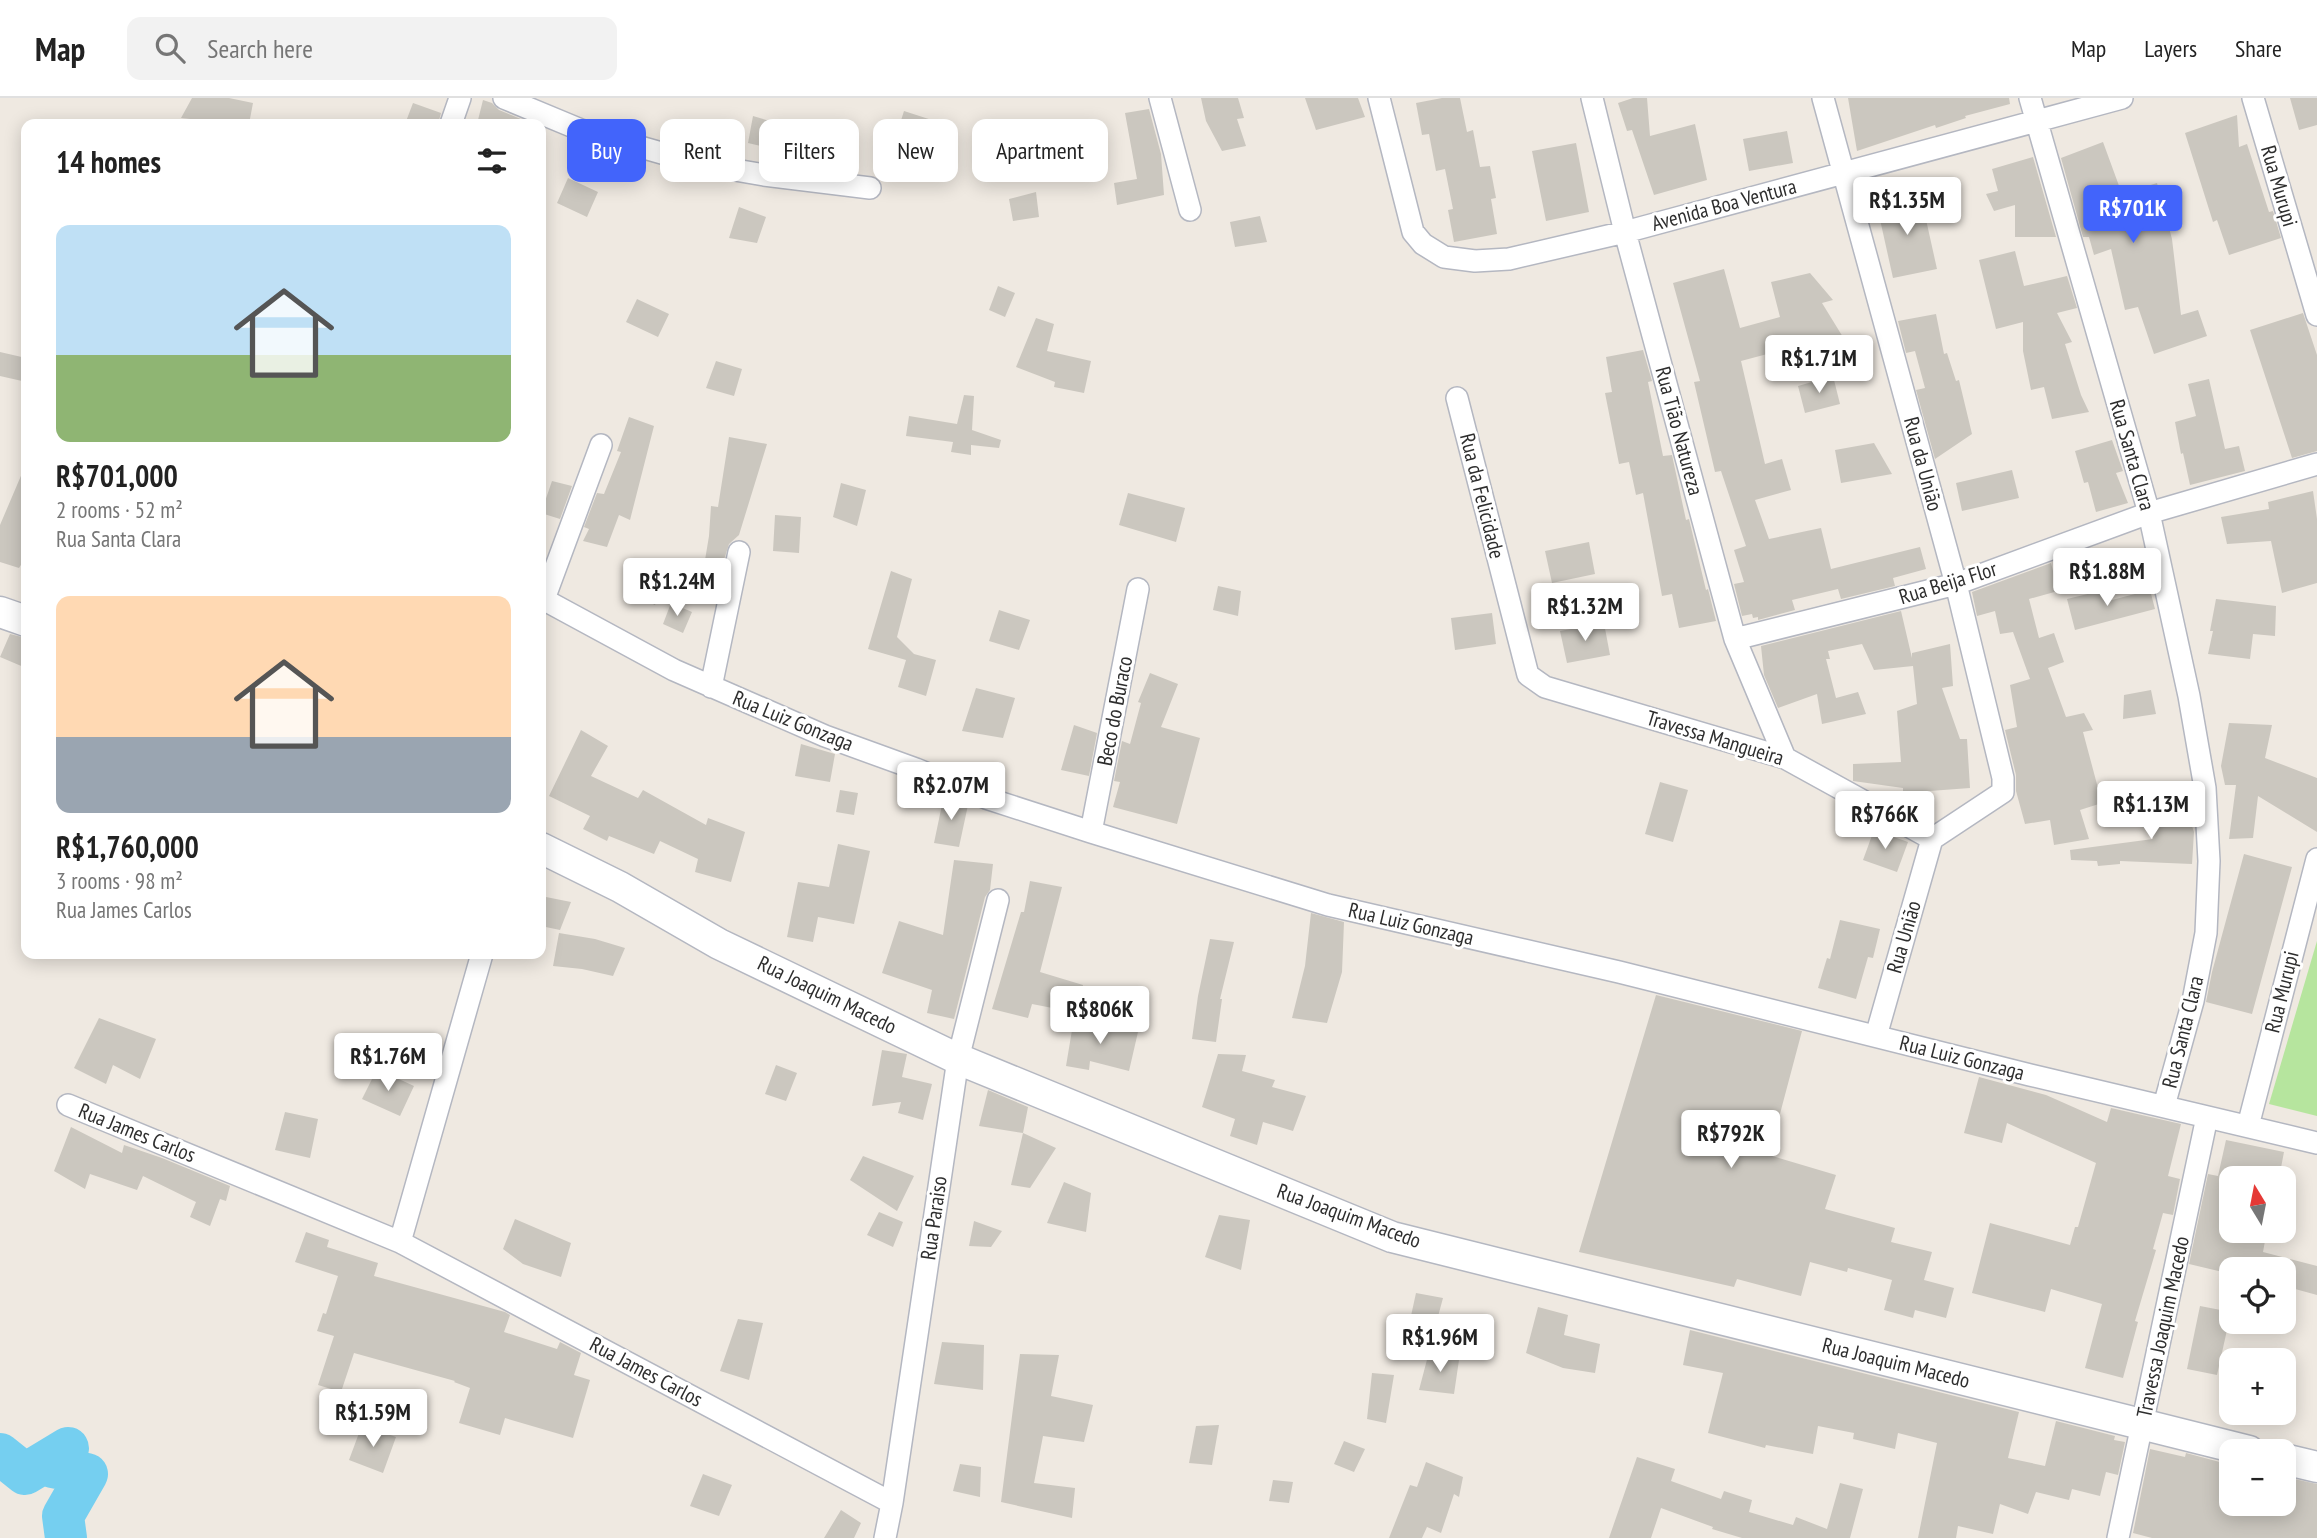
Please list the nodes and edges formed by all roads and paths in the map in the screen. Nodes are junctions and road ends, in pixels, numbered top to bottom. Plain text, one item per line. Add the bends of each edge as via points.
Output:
1 (460, 98) edge
2 (504, 98) edge
3 (1160, 98) edge
4 (1379, 98) edge
5 (1592, 98) edge
6 (1823, 98) edge
7 (2031, 98) edge
8 (2122, 98) edge
9 (2253, 98) edge
10 (452, 119) edge
11 (2036, 121) junction
12 (1844, 173) junction
13 (870, 188) dead end
14 (1190, 211) dead end
15 (1625, 232) junction
16 (2317, 315) edge
17 (1457, 398) dead end
18 (601, 445) dead end
19 (2317, 464) edge
20 (2149, 513) junction
21 (739, 552) dead end
22 (1956, 584) junction
23 (546, 589) edge
24 (1138, 589) dead end
25 (546, 601) edge
26 (0, 612) edge
27 (21, 619) edge
28 (1735, 639) junction
29 (1528, 676) joint
30 (710, 687) junction
31 (1786, 758) junction
32 (1091, 832) junction
33 (1932, 839) junction
34 (546, 850) edge
35 (2316, 865) edge
36 (998, 900) dead end
37 (481, 959) edge
38 (1876, 1036) junction
39 (958, 1059) junction
40 (68, 1105) dead end
41 (2164, 1106) junction
42 (2207, 1117) junction
43 (2248, 1126) junction
44 (2317, 1143) edge
45 (400, 1242) junction
46 (2142, 1425) junction
47 (2219, 1444) edge
48 (2296, 1462) edge
49 (2317, 1467) edge
50 (892, 1503) junction
51 (885, 1538) edge
52 (2118, 1538) edge

1 - 10 street
2 - 13 street via 581,130 700,164
3 - 14 street
4 - 15 street, Avenida Boa Ventura via 1413,232 1444,257 1509,259
5 - 15 street, Rua Tião Natureza
6 - 12 street, Rua da União
7 - 11 street, Rua Santa Clara
8 - 11 street, Avenida Boa Ventura
9 - 16 street, Rua Murupi
11 - 12 street, Avenida Boa Ventura
11 - 20 street, Rua Santa Clara
12 - 15 street, Avenida Boa Ventura
12 - 22 street, Rua da União
15 - 28 street, Rua Tião Natureza
17 - 29 street, Rua da Felicidade
18 - 23 street
19 - 20 street, Rua Beija Flor
20 - 22 street, Rua Beija Flor
20 - 41 street, Rua Santa Clara via 2199,742 2209,861 2206,933
21 - 30 street
22 - 28 street, Rua Beija Flor
22 - 33 street, Rua da União via 2003,792
24 - 32 street, Beco do Buraco
25 - 30 street, Rua Luiz Gonzaga
26 - 27 street
28 - 31 street, Rua Tião Natureza
29 - 31 street, Travessa Mangueira via 1545,687
30 - 32 street, Rua Luiz Gonzaga via 986,798
31 - 33 street, Travessa Mangueira
32 - 38 street, Rua Luiz Gonzaga via 1328,905
33 - 38 street, Rua União
34 - 39 street, Rua Joaquim Macedo via 719,944
35 - 43 street, Rua Murupi
36 - 39 street, Rua Paraiso
37 - 45 street
38 - 41 street, Rua Luiz Gonzaga
39 - 46 street, Rua Joaquim Macedo via 1392,1237
39 - 50 street, Rua Paraiso
40 - 45 street, Rua James Carlos
41 - 42 street, Rua Luiz Gonzaga
42 - 43 street, Rua Luiz Gonzaga
42 - 46 street, Travessa Joaquim Macedo
43 - 44 street, Rua Luiz Gonzaga
45 - 50 street, Rua James Carlos
46 - 47 street, Rua Joaquim Macedo
46 - 52 street, Travessa Joaquim Macedo
48 - 49 street
50 - 51 street, Rua Paraiso

